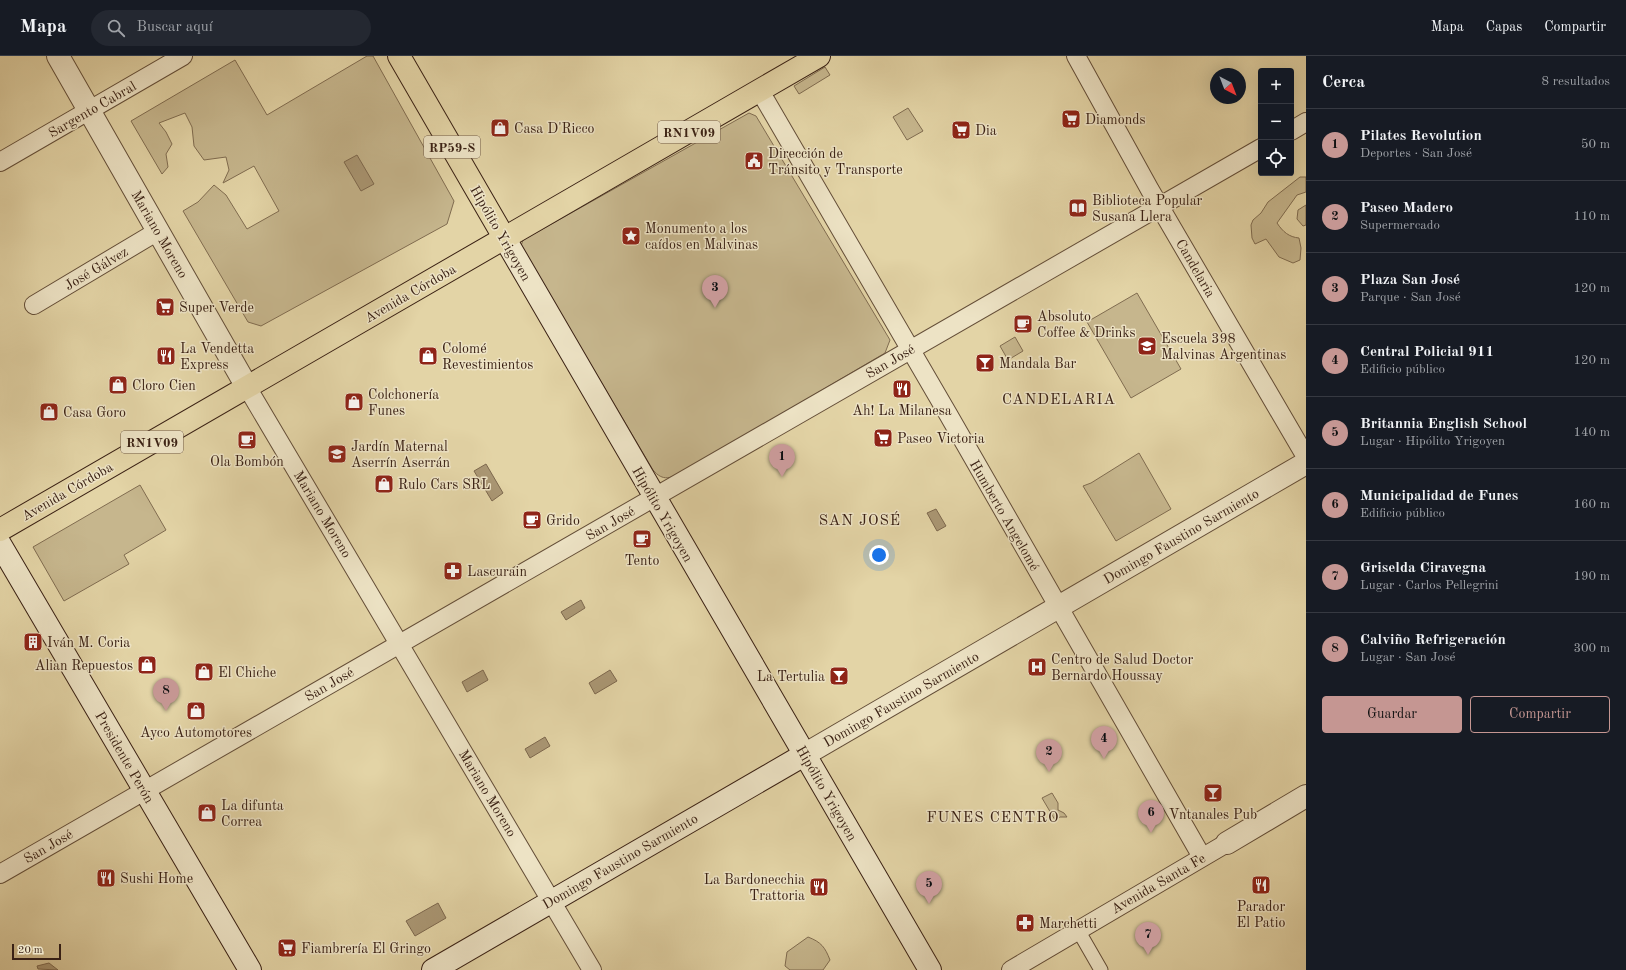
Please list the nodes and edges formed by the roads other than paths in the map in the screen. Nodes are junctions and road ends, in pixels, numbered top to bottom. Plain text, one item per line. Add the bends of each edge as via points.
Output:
1 (58, 56) edge
2 (183, 56) edge
3 (399, 56) edge
4 (819, 56) edge
5 (1076, 56) edge
6 (760, 91) junction
7 (90, 111) junction
8 (1306, 122) edge
9 (1294, 128) edge
10 (1258, 150) edge
11 (0, 162) edge
12 (1160, 206) junction
13 (158, 231) junction
14 (505, 239) junction
15 (34, 305) dead end
16 (910, 350) junction
17 (248, 387) junction
18 (1306, 458) edge
19 (1306, 463) edge
20 (654, 498) junction
21 (0, 530) edge
22 (0, 544) edge
23 (1058, 607) junction
24 (399, 644) junction
25 (804, 755) junction
26 (144, 790) junction
27 (1306, 796) edge
28 (1227, 843) joint
29 (1202, 858) junction
30 (0, 874) edge
31 (551, 901) junction
32 (1078, 930) junction
33 (250, 970) edge
34 (433, 970) edge
35 (592, 970) edge
36 (930, 970) edge
37 (1010, 970) edge
38 (1101, 970) edge

1 - 7 main road, Mariano Moreno
2 - 7 street, Sargento Cabral
3 - 14 main road, Hipólito Yrigoyen / RP59-S
4 - 6 main road, Avenida Córdoba / RN1V09
5 - 12 street, Candelaria
6 - 14 main road, Avenida Córdoba / RN1V09
6 - 16 street, Humberto Angelomé
7 - 11 street, Sargento Cabral
7 - 13 main road, Mariano Moreno
8 - 9 street
10 - 12 street, San José
12 - 16 street, San José
12 - 18 street, Candelaria
13 - 15 street, José Gálvez
13 - 17 main road, Mariano Moreno
14 - 17 main road, Avenida Córdoba / RN1V09
14 - 20 main road, Hipólito Yrigoyen / RP59-S
16 - 20 street, San José
16 - 23 street, Humberto Angelomé
17 - 21 main road, Avenida Córdoba / RN1V09
17 - 24 street, Mariano Moreno
19 - 23 main road, Domingo Faustino Sarmiento
20 - 24 street, San José
20 - 25 main road, Hipólito Yrigoyen / RP59-S
22 - 26 main road, Presidente Perón
23 - 25 main road, Domingo Faustino Sarmiento
23 - 29 street, Humberto Angelomé
24 - 26 street, San José
24 - 31 street, Mariano Moreno
25 - 31 main road, Domingo Faustino Sarmiento
25 - 36 main road, Hipólito Yrigoyen / RP59-S
26 - 30 street, San José
26 - 33 main road, Presidente Perón
27 - 28 main road, Avenida Santa Fe
28 - 29 street, Avenida Santa Fe
29 - 32 street, Avenida Santa Fe
31 - 34 main road, Domingo Faustino Sarmiento
31 - 35 street, Mariano Moreno
32 - 37 street, Avenida Santa Fe
32 - 38 street

